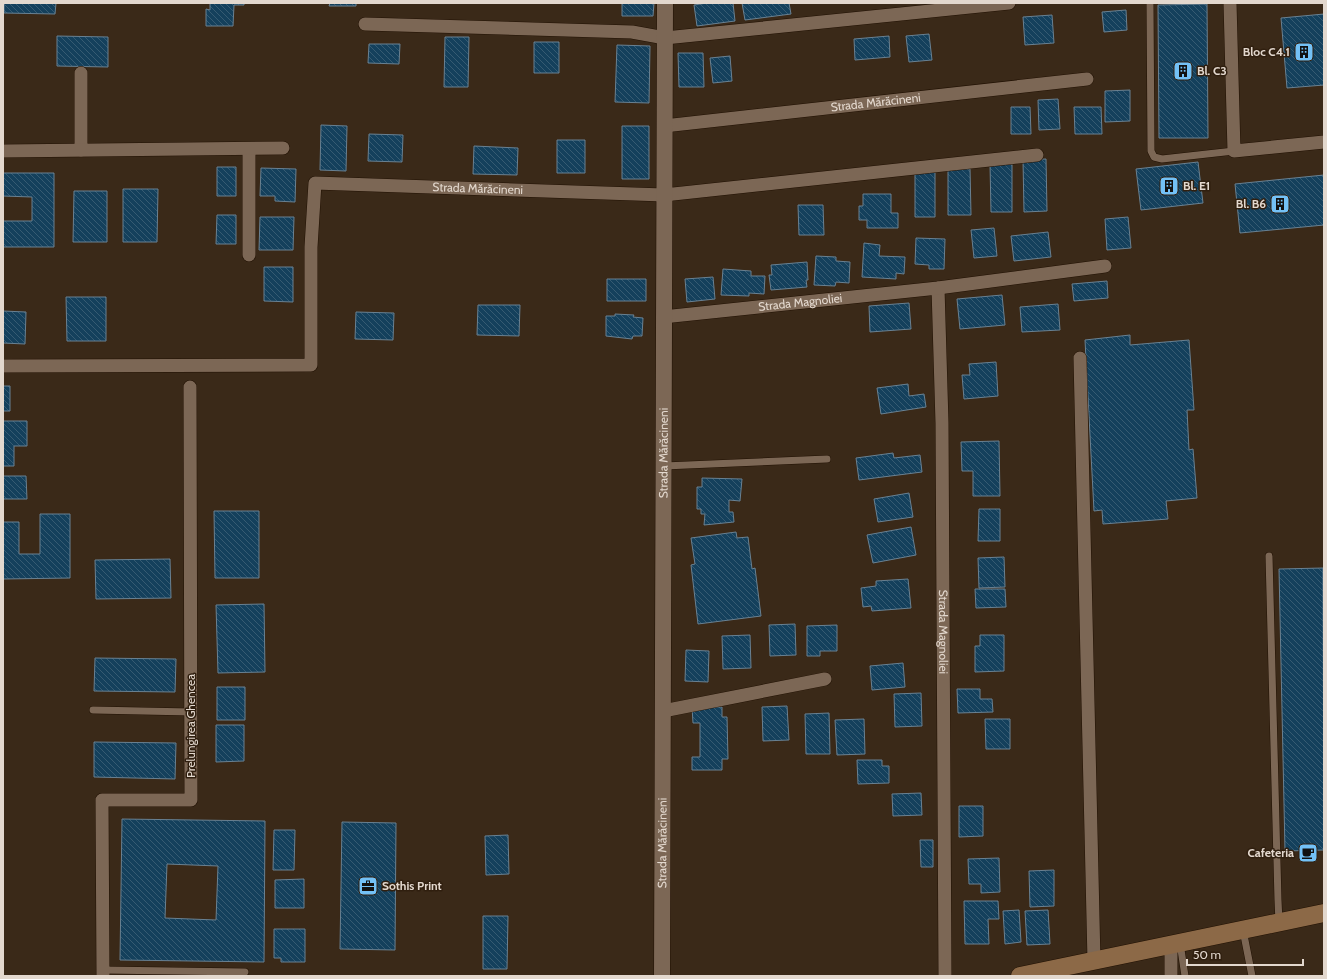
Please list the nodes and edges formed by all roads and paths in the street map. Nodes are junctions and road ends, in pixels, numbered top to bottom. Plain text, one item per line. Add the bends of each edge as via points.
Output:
1 (665, 3) edge
2 (1009, 3) edge
3 (1150, 3) edge
4 (1230, 3) edge
5 (365, 24) dead end
6 (665, 38) junction
7 (81, 73) dead end
8 (1087, 79) dead end
9 (664, 126) junction
10 (1324, 142) edge
11 (283, 148) dead end
12 (249, 149) junction
13 (81, 150) junction
14 (3, 151) edge
15 (1234, 151) junction
16 (1037, 155) dead end
17 (664, 195) junction
18 (249, 255) dead end
19 (1105, 266) dead end
20 (938, 288) junction
21 (663, 317) junction
22 (1080, 358) dead end
23 (3, 366) edge
24 (190, 387) dead end
25 (827, 460) dead end
26 (664, 466) junction
27 (1269, 556) dead end
28 (825, 679) dead end
29 (93, 710) dead end
30 (663, 711) junction
31 (191, 712) junction
32 (1324, 913) edge
33 (1279, 923) junction
34 (1243, 930) junction
35 (1176, 944) junction
36 (1094, 961) junction
37 (246, 972) dead end
38 (1057, 972) edge
39 (103, 973) edge
40 (662, 976) edge
41 (945, 976) edge
42 (1020, 976) edge
43 (1171, 976) edge
44 (1185, 976) edge
45 (1252, 976) edge

1 - 6 street, Strada Mărăcineni
2 - 6 street
3 - 15 lane via 1151,151 1154,157 1162,159
4 - 15 street
5 - 6 street via 632,32
6 - 9 street, Strada Mărăcineni
7 - 13 street
8 - 9 street, Strada Mărăcineni
9 - 17 street, Strada Mărăcineni
10 - 15 street
11 - 12 street
12 - 13 street
12 - 18 street
13 - 14 street
16 - 17 street, Strada Mărăcineni
17 - 21 street, Strada Mărăcineni
17 - 23 street, Strada Mărăcineni via 315,183 311,247 311,365
19 - 20 street, Strada Magnoliei
20 - 21 street, Strada Magnoliei
20 - 41 street, Strada Magnoliei via 942,423
21 - 26 street, Strada Mărăcineni
22 - 36 street
24 - 31 street, Prelungirea Ghencea
25 - 26 lane
26 - 30 street, Strada Mărăcineni
27 - 33 lane
28 - 30 street
29 - 31 lane
30 - 40 street, Strada Mărăcineni
31 - 39 street, Prelungirea Ghencea via 191,800 102,800
32 - 33 main road
33 - 34 main road
34 - 35 main road
34 - 45 lane
35 - 36 main road
35 - 43 street
35 - 44 lane
36 - 38 main road
37 - 39 lane
38 - 42 main road

